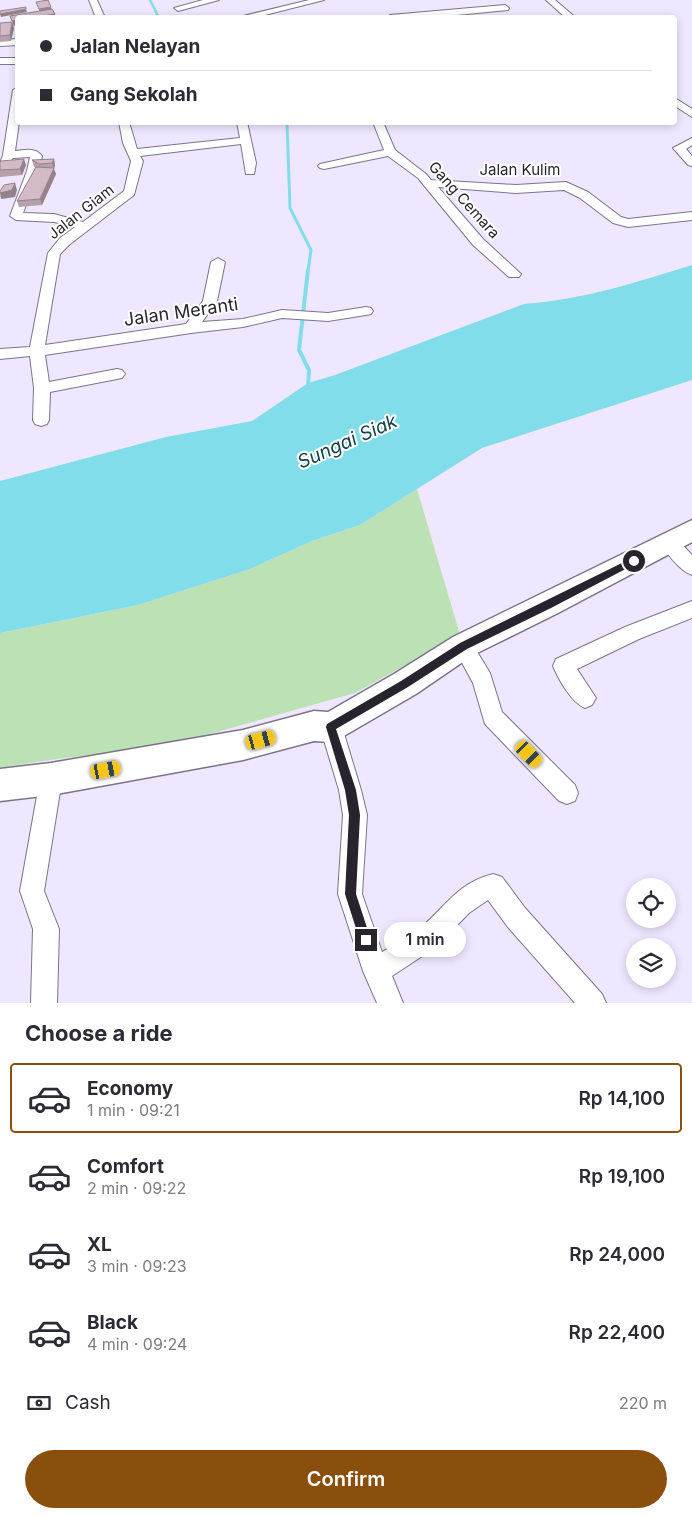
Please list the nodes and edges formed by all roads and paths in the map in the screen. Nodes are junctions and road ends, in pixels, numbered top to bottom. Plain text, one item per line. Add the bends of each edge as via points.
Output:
1 (93, 0) edge
2 (215, 0) edge
3 (320, 0) edge
4 (550, 0) edge
5 (253, 6) dead end
6 (178, 8) dead end
7 (505, 8) dead end
8 (493, 9) junction
9 (441, 12) edge
10 (100, 15) edge
11 (263, 15) edge
12 (416, 15) edge
13 (496, 15) edge
14 (568, 15) edge
15 (15, 42) edge
16 (0, 43) edge
17 (15, 60) edge
18 (0, 61) edge
19 (677, 103) edge
20 (15, 112) edge
21 (0, 113) edge
22 (692, 114) edge
23 (15, 117) edge
24 (125, 125) edge
25 (243, 125) edge
26 (379, 125) edge
27 (247, 140) junction
28 (692, 141) edge
29 (390, 152) junction
30 (133, 153) junction
31 (692, 163) edge
32 (324, 166) dead end
33 (250, 172) dead end
34 (427, 183) junction
35 (692, 216) edge
36 (85, 226) junction
37 (218, 262) dead end
38 (514, 274) dead end
39 (366, 311) dead end
40 (191, 328) junction
41 (37, 351) junction
42 (0, 354) edge
43 (117, 374) dead end
44 (42, 388) junction
45 (41, 420) dead end
46 (680, 536) edge
47 (692, 568) edge
48 (692, 610) edge
49 (463, 646) junction
50 (585, 698) dead end
51 (331, 727) junction
52 (51, 779) junction
53 (0, 785) edge
54 (567, 793) dead end
55 (376, 971) junction
56 (44, 1003) edge
57 (390, 1003) edge
58 (593, 1003) edge

1 - 10 street
2 - 6 street
3 - 11 street
4 - 14 street
5 - 11 street
7 - 8 street
8 - 9 street
8 - 13 street
9 - 12 street
15 - 16 street
17 - 18 street
19 - 22 street
20 - 21 street
23 - 36 street via 7,158 33,153 36,156 15,215 54,218
24 - 30 street, Jalan Giam
25 - 27 street
26 - 29 street
27 - 30 street
27 - 33 street
28 - 31 street via 680,148
29 - 32 street
29 - 34 street, Gang Cemara via 416,170
30 - 36 street, Jalan Giam via 138,165 130,192
34 - 35 street, Jalan Kulim via 516,189 566,186 617,220 628,223
34 - 38 street, Gang Cemara via 478,242
36 - 41 street, Jalan Giam via 54,253
37 - 40 street via 210,301
39 - 40 street, Jalan Meranti via 328,317 282,314 243,323
40 - 41 street, Jalan Meranti
41 - 42 street, Jalan Meranti
41 - 44 street, Jalan Giam
43 - 44 street
44 - 45 street, Jalan Giam
46 - 47 street
46 - 49 main road
48 - 50 street via 632,633 563,666
49 - 51 main road
49 - 54 street via 483,680 493,717
51 - 52 main road via 314,726 243,745
51 - 55 street via 355,815 350,894
52 - 53 main road
52 - 56 street via 32,891 46,929
55 - 57 street
55 - 58 street via 433,934 461,903 481,888 493,886 516,917

